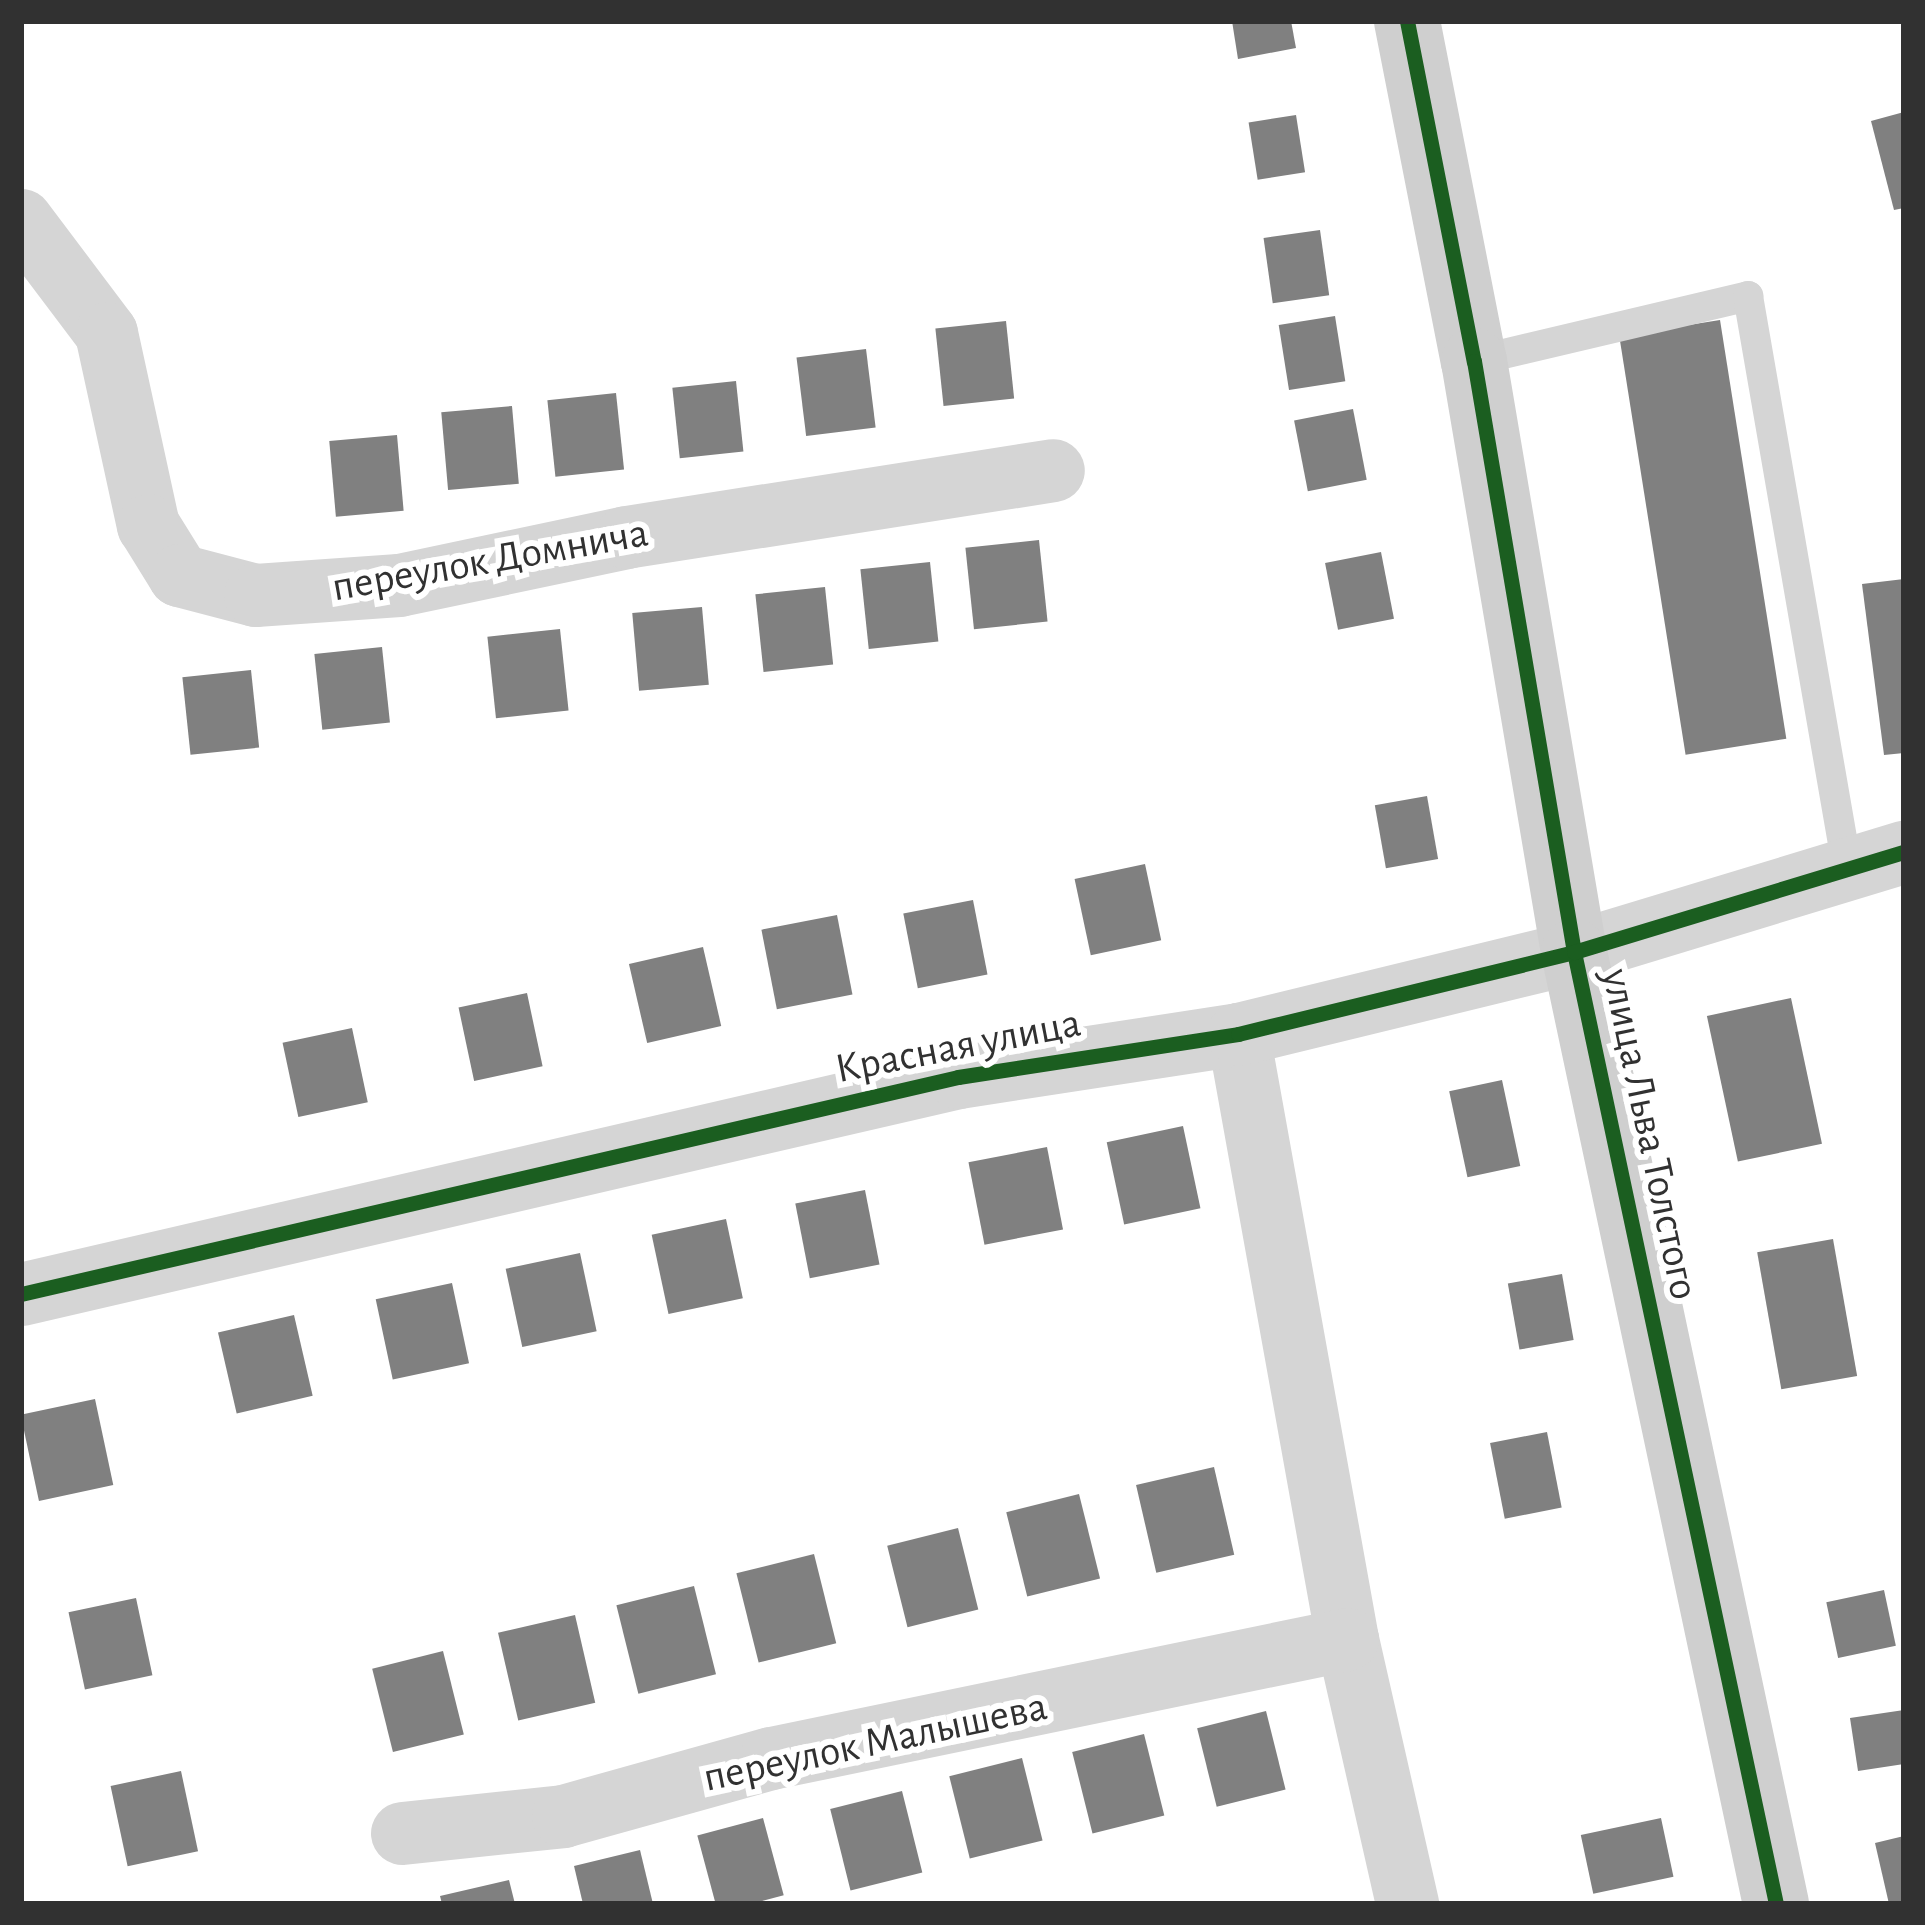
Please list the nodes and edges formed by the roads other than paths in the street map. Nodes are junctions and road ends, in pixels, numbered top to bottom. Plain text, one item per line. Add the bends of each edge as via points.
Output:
1 (1407, 21) edge
2 (21, 220) edge
3 (1474, 361) junction
4 (1053, 470) dead end
5 (1875, 859) edge
6 (1574, 952) junction
7 (1238, 1034) junction
8 (21, 1294) edge
9 (1347, 1639) junction
10 (402, 1833) dead end
11 (1407, 1904) edge
12 (1776, 1904) edge

1 - 3 street, улица Льва Толстого
2 - 4 street, переулок Домнича via 106,333 148,525 179,575 255,595 399,585 626,537
3 - 5 lane via 1748,296
3 - 6 street, улица Льва Толстого
5 - 6 street, Красная улица
6 - 7 street, Красная улица
6 - 12 street, улица Льва Толстого
7 - 8 street, Красная улица via 958,1077
7 - 9 street
9 - 10 street, переулок Малышева via 771,1758 563,1816
9 - 11 street

